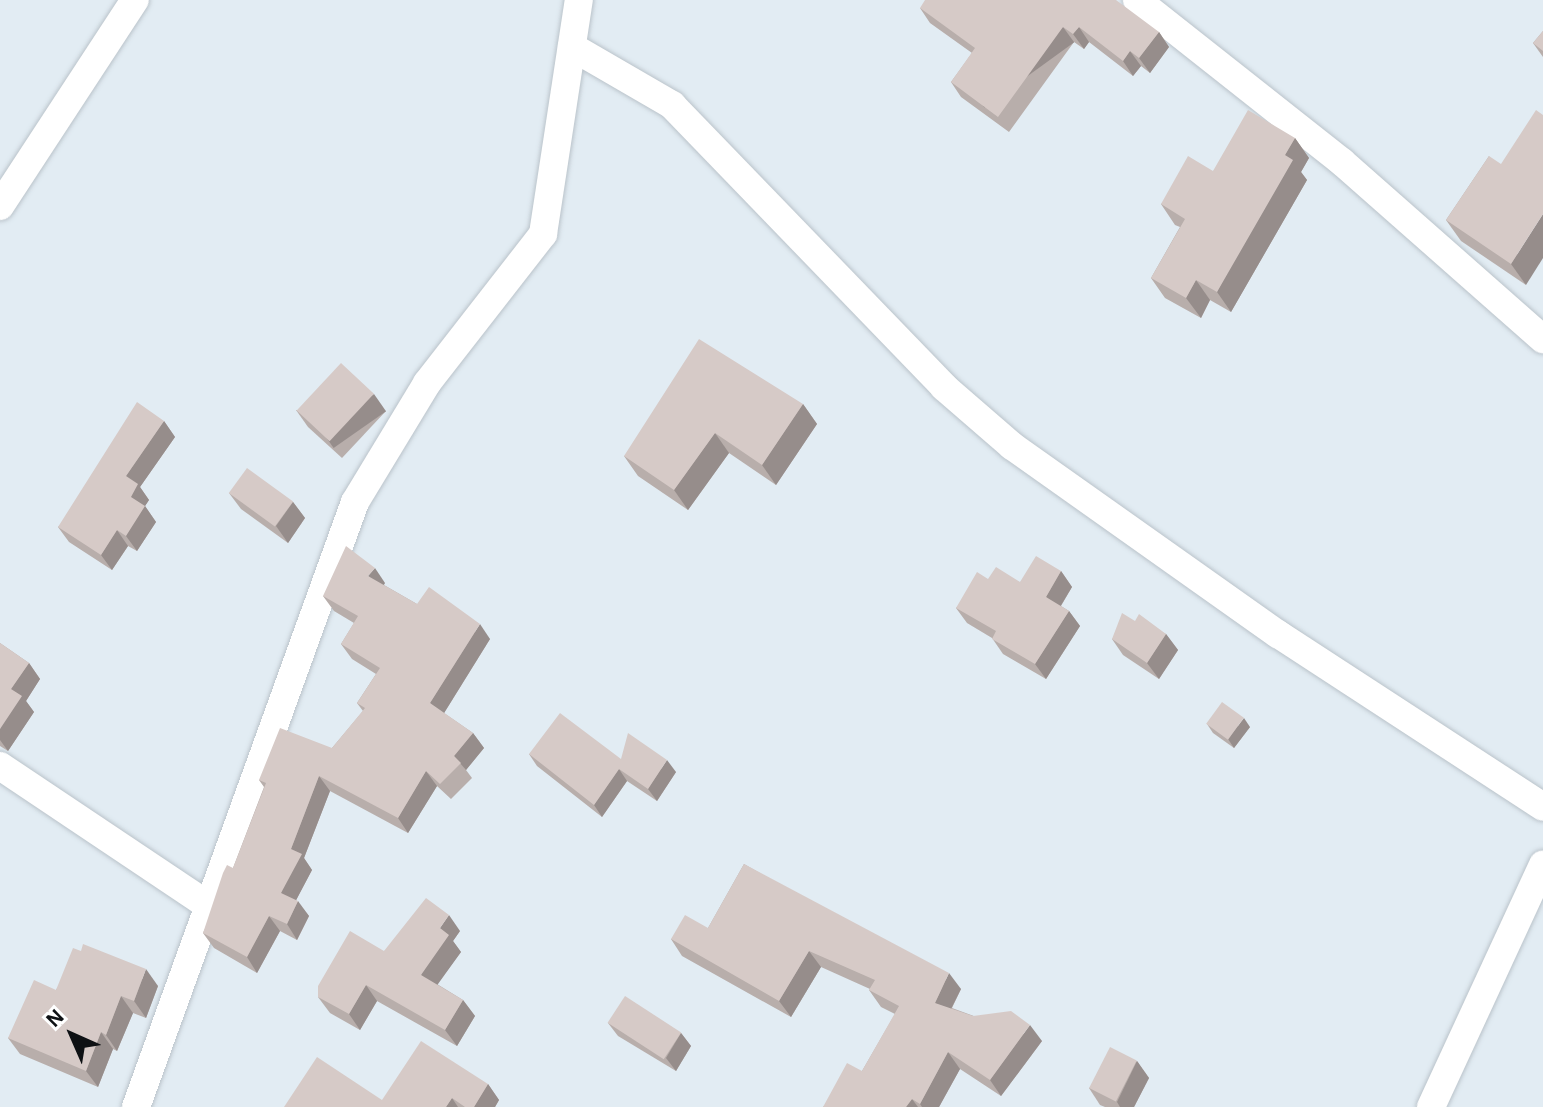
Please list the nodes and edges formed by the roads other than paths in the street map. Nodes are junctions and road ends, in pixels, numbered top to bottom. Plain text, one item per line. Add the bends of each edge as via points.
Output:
1 (135, 0) edge
2 (579, 0) edge
3 (1137, 0) edge
4 (572, 47) junction
5 (0, 206) edge
6 (1543, 339) edge
7 (0, 766) edge
8 (1543, 807) edge
9 (1543, 865) edge
10 (206, 904) junction
11 (136, 1107) edge
12 (1431, 1107) edge

1 - 5 street
2 - 4 street
3 - 6 street via 1342,162
4 - 8 street via 672,105 944,387 1012,446 1278,634
4 - 10 street via 543,234 427,383 355,502
7 - 10 street
9 - 12 street
10 - 11 street

